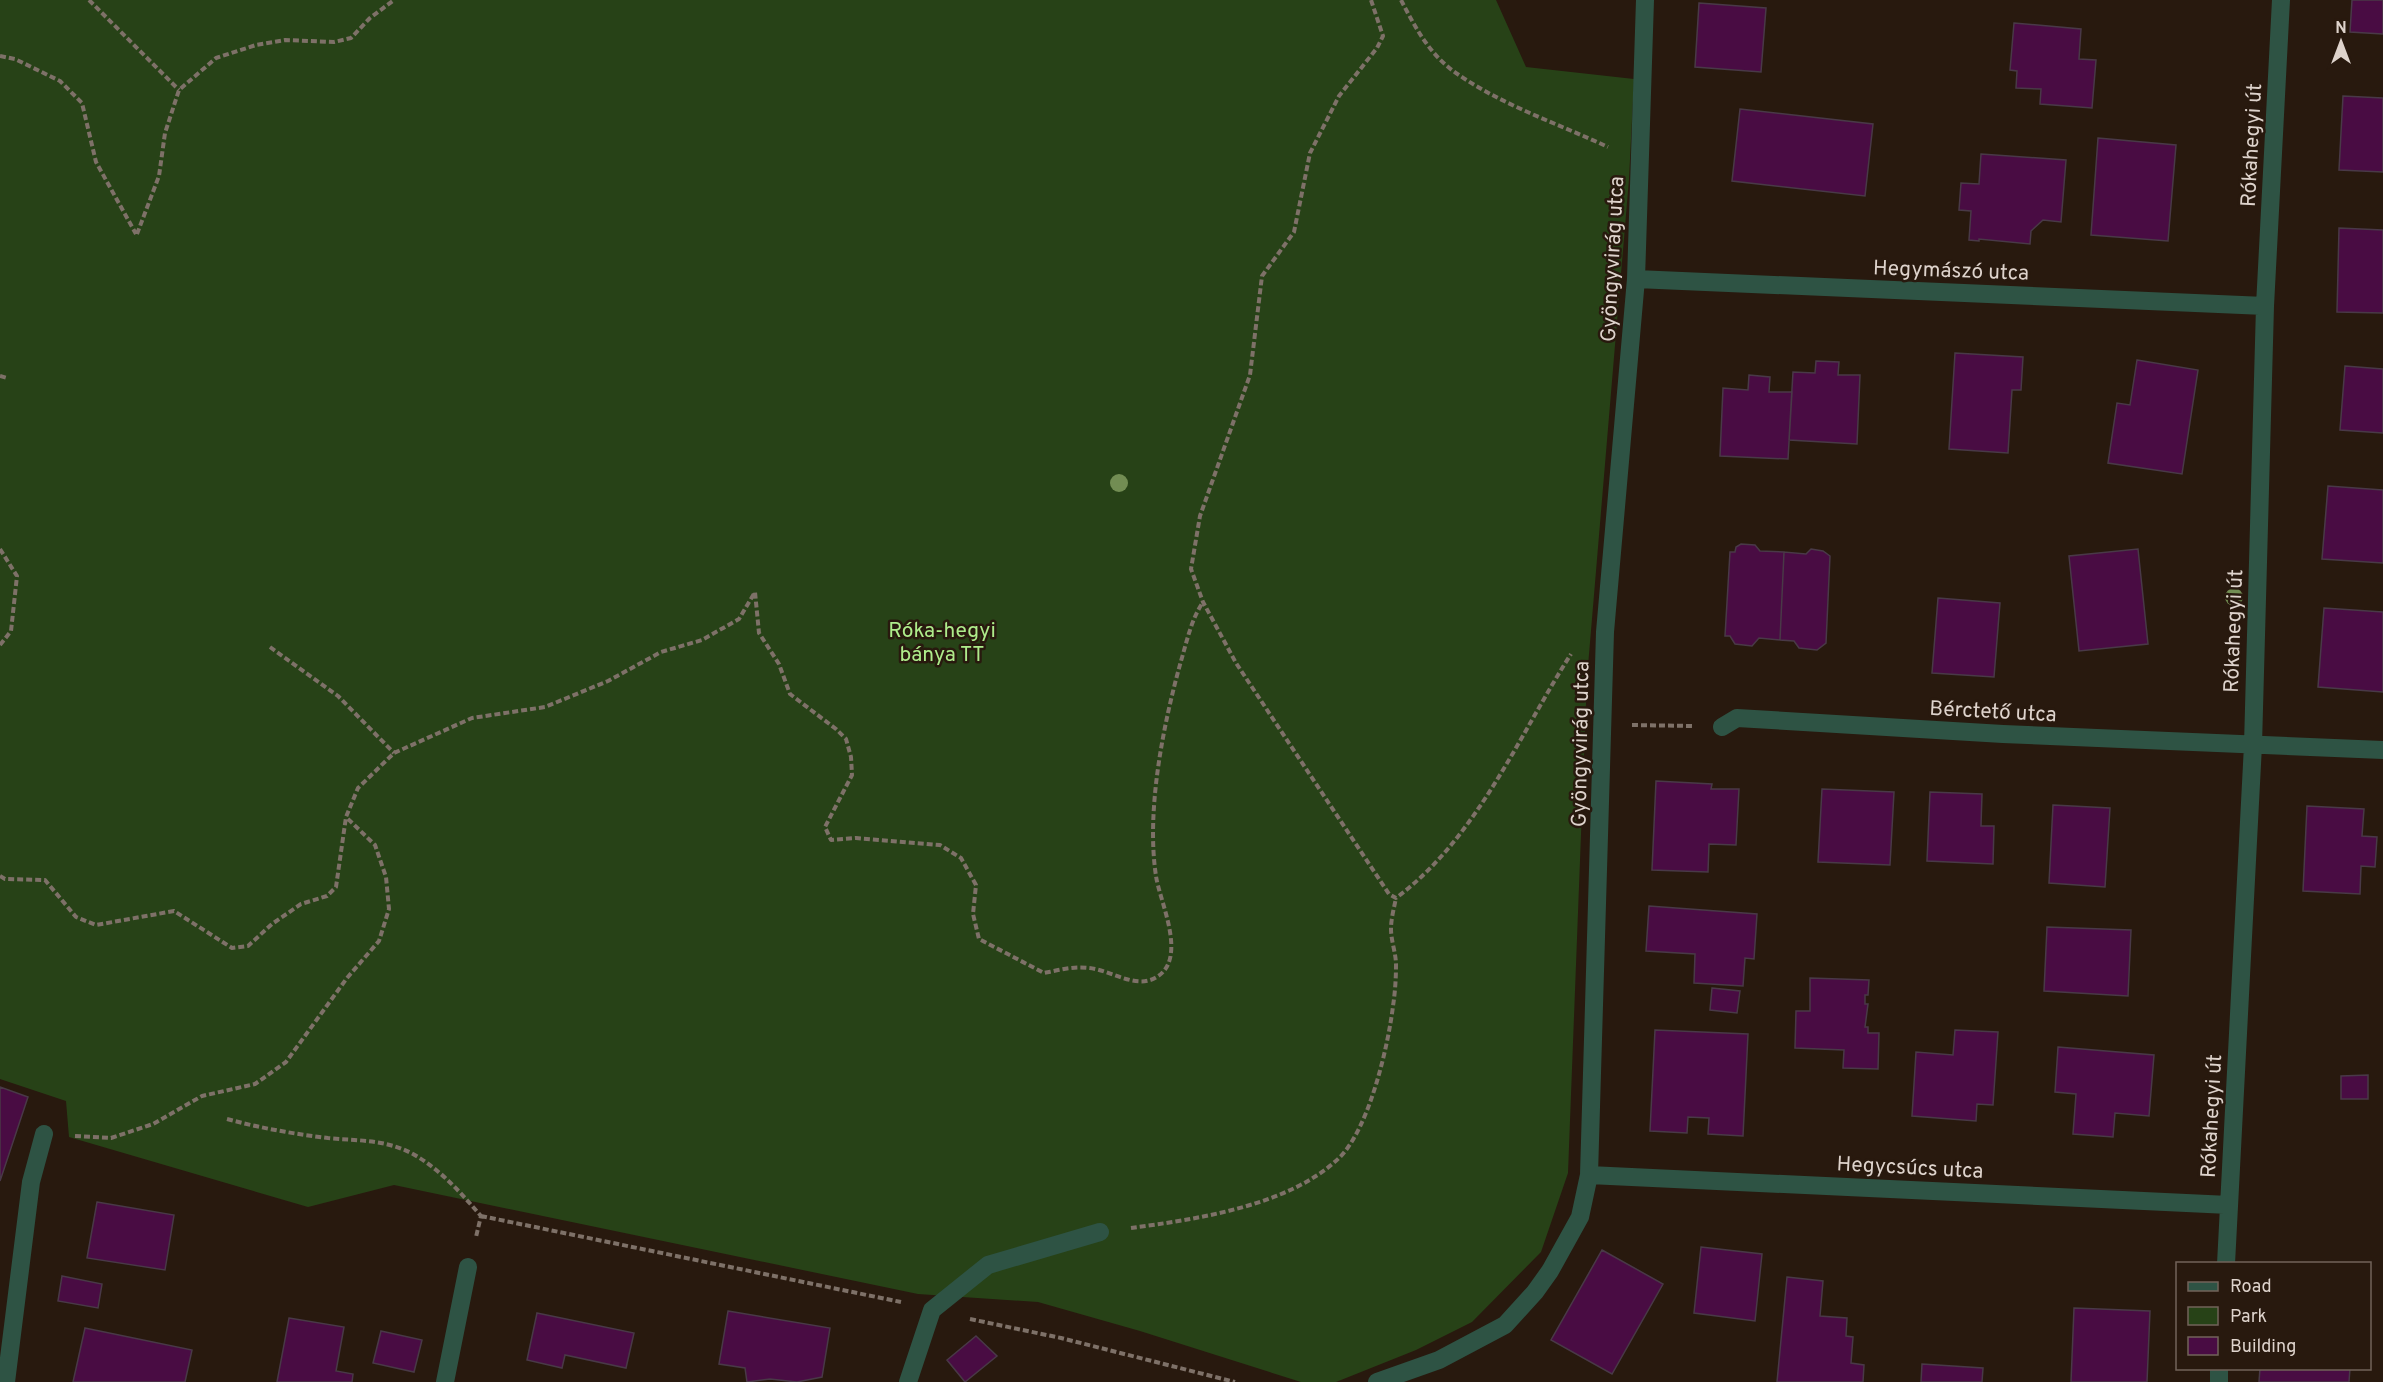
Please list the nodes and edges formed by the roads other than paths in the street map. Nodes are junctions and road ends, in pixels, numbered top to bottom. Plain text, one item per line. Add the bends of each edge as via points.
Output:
1 (1645, 0) edge
2 (2281, 0) edge
3 (1636, 279) junction
4 (2265, 306) junction
5 (1722, 727) road end
6 (2253, 745) junction
7 (2383, 750) edge
8 (44, 1134) road end
9 (1589, 1175) junction
10 (2229, 1205) junction
11 (1100, 1232) road end
12 (2226, 1262) edge
13 (468, 1267) road end
14 (6, 1382) edge
15 (445, 1382) edge
16 (908, 1382) edge
17 (1377, 1382) edge

1 - 3 street, Gyöngyvirág utca
2 - 4 street, Rókahegyi út
3 - 4 street, Hegymászó utca
3 - 9 street, Gyöngyvirág utca via 1605,632
4 - 6 street, Rókahegyi út
5 - 6 street, Bérctető utca via 1737,718 2003,735
6 - 7 street, Bérctető utca
6 - 10 street, Rókahegyi út
8 - 14 street via 31,1182
9 - 10 street, Hegycsúcs utca
9 - 17 street, Gyöngyvirág utca via 1580,1217 1550,1271 1505,1325 1439,1360
10 - 12 street, Rókahegyi út
11 - 16 street via 988,1265 932,1310
13 - 15 street

